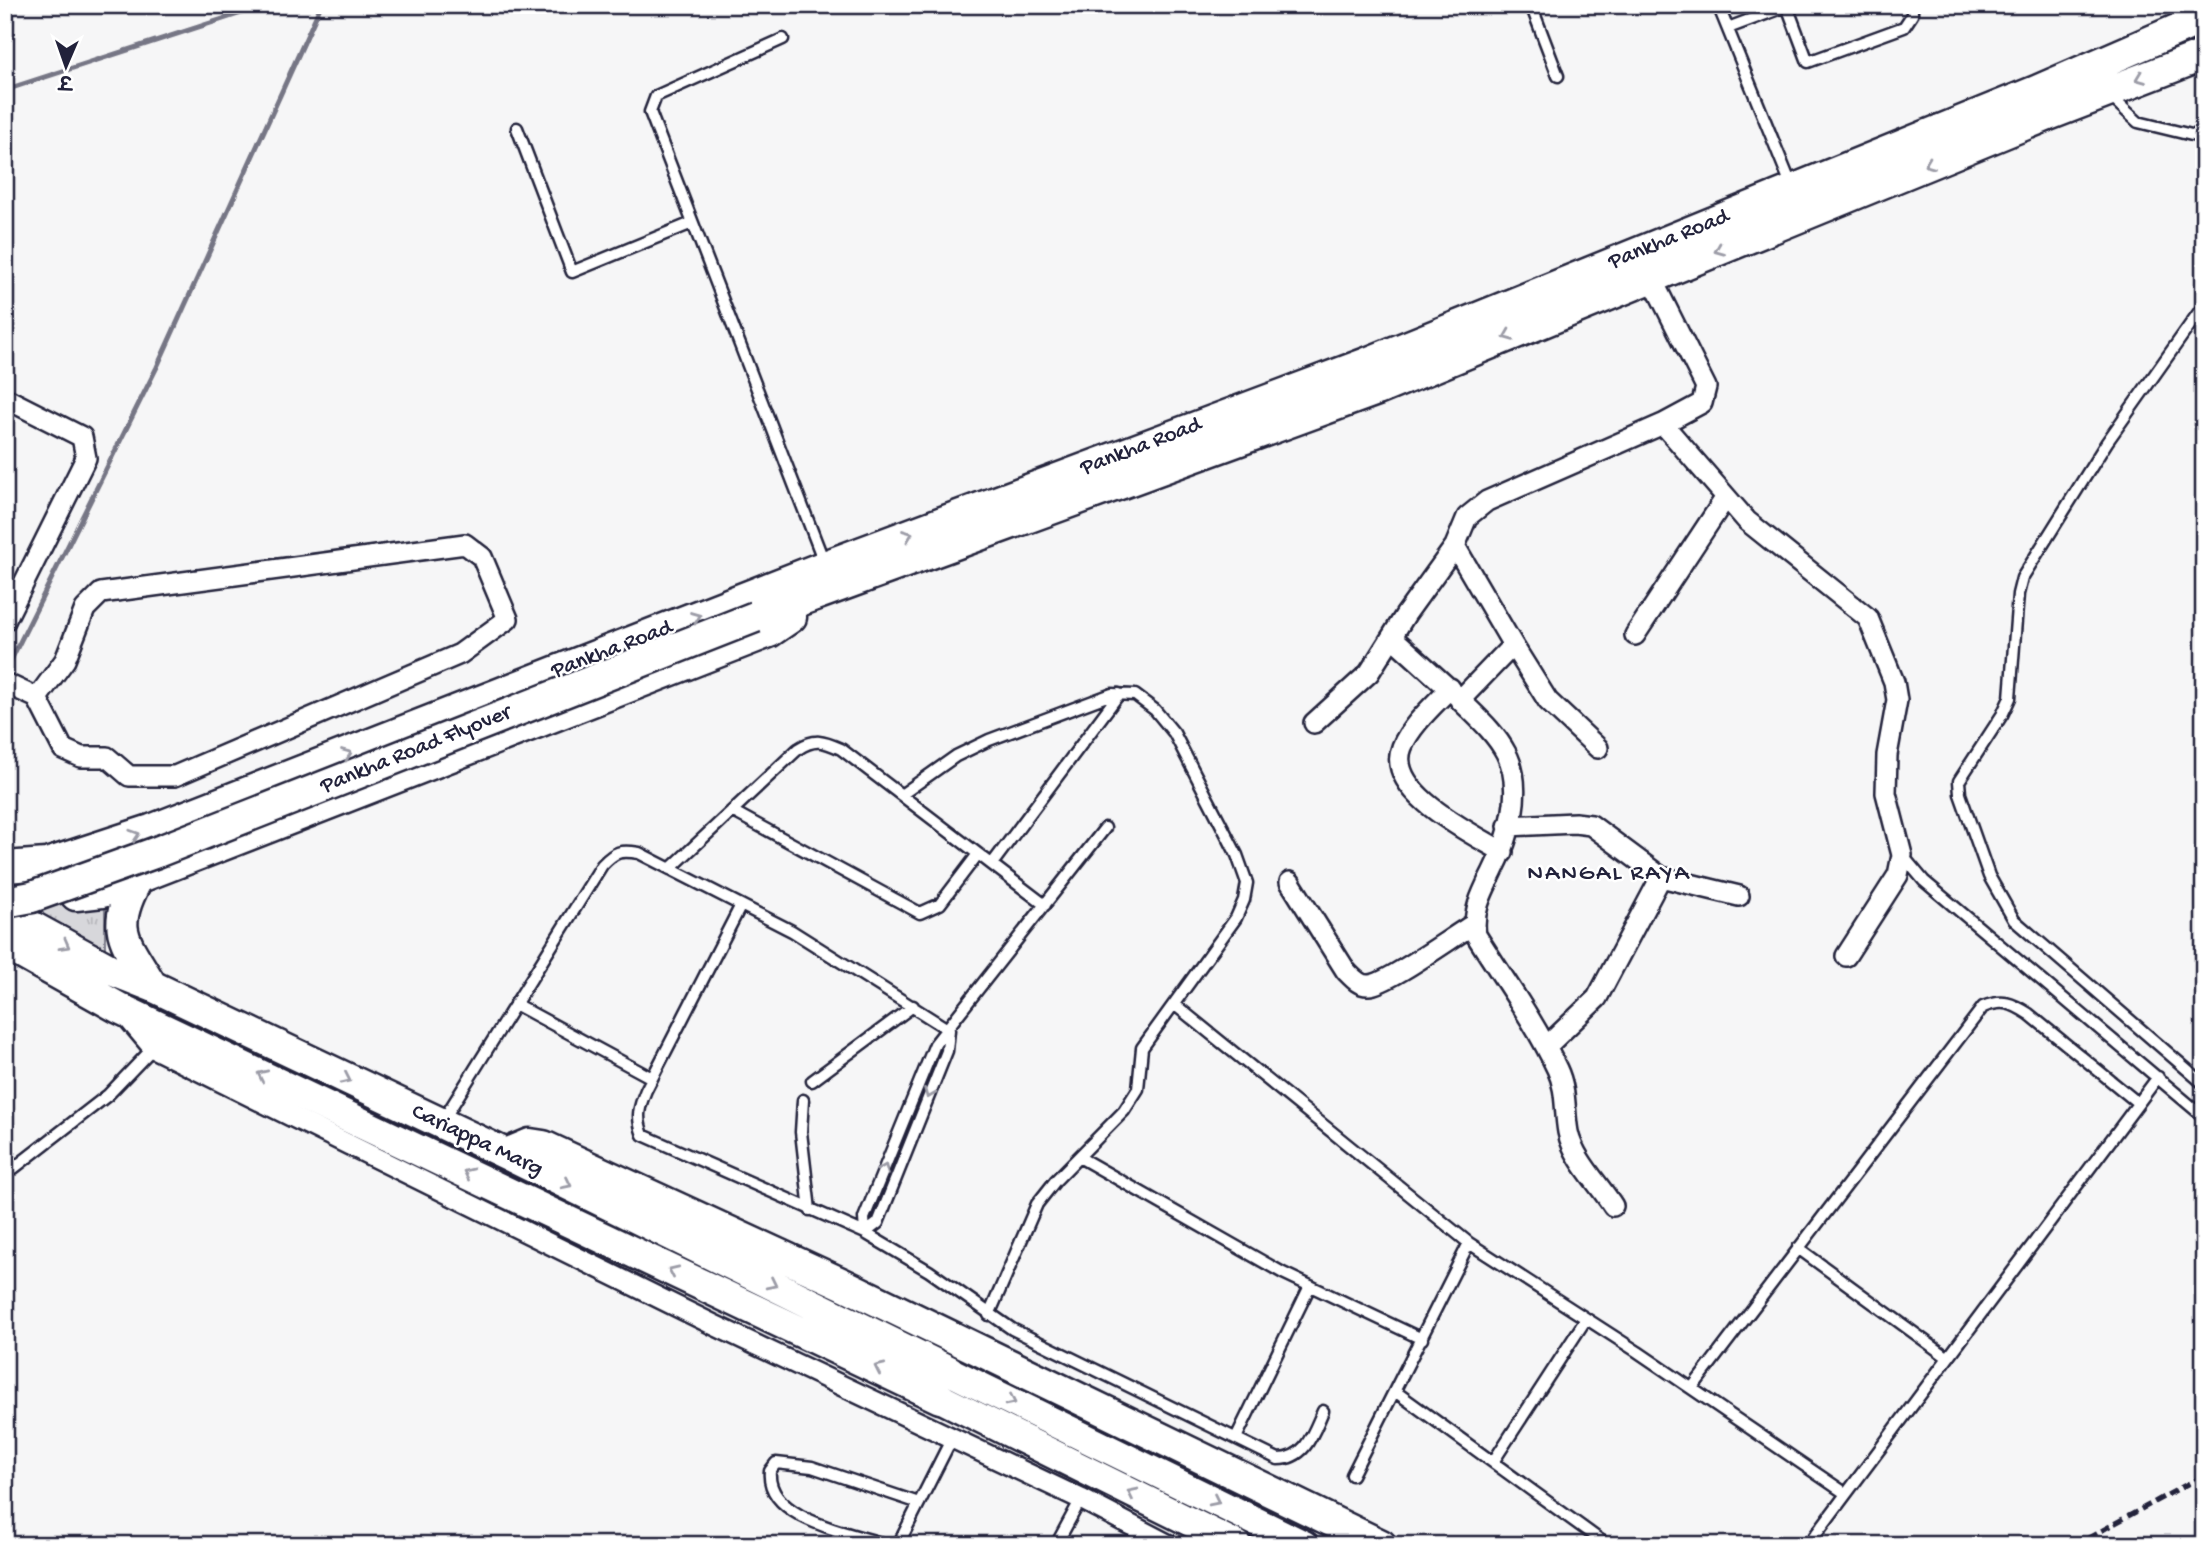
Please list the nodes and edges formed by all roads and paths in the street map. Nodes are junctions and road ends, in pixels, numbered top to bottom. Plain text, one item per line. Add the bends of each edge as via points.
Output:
1 (1531, 5) edge
2 (1718, 5) edge
3 (1912, 5) edge
4 (2204, 18) edge
5 (1728, 28) junction
6 (783, 39) dead end
7 (2204, 55) edge
8 (1558, 76) dead end
9 (2105, 92) junction
10 (517, 128) dead end
11 (2204, 138) edge
12 (1793, 191) junction
13 (692, 223) junction
14 (1645, 265) junction
15 (2204, 305) edge
16 (5, 398) edge
17 (1663, 424) junction
18 (1726, 497) junction
19 (1455, 546) junction
20 (825, 579) junction
21 (5, 621) edge
22 (1635, 635) dead end
23 (1393, 638) junction
24 (1513, 645) junction
25 (5, 683) edge
26 (1119, 694) junction
27 (1455, 694) junction
28 (37, 698) junction
29 (1314, 723) dead end
30 (1598, 748) dead end
31 (901, 795) junction
32 (732, 811) junction
33 (1508, 826) junction
34 (1105, 828) dead end
35 (1503, 852) junction
36 (978, 854) junction
37 (1902, 855) junction
38 (70, 857) junction
39 (992, 864) junction
40 (5, 867) edge
41 (670, 869) junction
42 (1661, 877) junction
43 (138, 878) junction
44 (1290, 882) dead end
45 (1739, 896) dead end
46 (5, 902) edge
47 (741, 905) junction
48 (1045, 905) junction
49 (5, 912) edge
50 (1474, 924) junction
51 (5, 944) edge
52 (1846, 956) dead end
53 (152, 986) junction
54 (515, 1004) junction
55 (1174, 1004) junction
56 (913, 1006) junction
57 (119, 1008) junction
58 (949, 1030) junction
59 (1546, 1047) junction
60 (153, 1048) junction
61 (652, 1077) junction
62 (2158, 1077) junction
63 (812, 1081) dead end
64 (2204, 1084) edge
65 (803, 1100) dead end
66 (2138, 1102) junction
67 (2204, 1117) edge
68 (441, 1123) junction
69 (506, 1154) junction
70 (1079, 1157) junction
71 (5, 1175) edge
72 (1613, 1206) dead end
73 (810, 1210) junction
74 (865, 1234) junction
75 (1469, 1243) junction
76 (1798, 1248) junction
77 (1310, 1286) junction
78 (989, 1315) junction
79 (1586, 1319) junction
80 (1422, 1339) junction
81 (1947, 1356) junction
82 (945, 1385) junction
83 (1692, 1388) junction
84 (1396, 1392) junction
85 (1323, 1411) dead end
86 (952, 1438) junction
87 (1236, 1438) junction
88 (1493, 1462) junction
89 (1352, 1475) dead end
90 (1845, 1493) junction
91 (1081, 1499) junction
92 (919, 1503) junction
93 (888, 1545) edge
94 (898, 1545) edge
95 (1056, 1545) edge
96 (1169, 1545) edge
97 (1237, 1545) edge
98 (1304, 1545) edge
99 (1381, 1545) edge
100 (1607, 1545) edge
101 (1808, 1545) edge

1 - 8 lane
2 - 5 lane
3 - 5 lane via 1912,15 1903,27 1808,62 1787,6
4 - 12 main road, Pankha Road
5 - 12 lane
6 - 13 lane via 656,96 650,112
7 -> 9 main road, Pankha Road
9 - 11 lane via 2138,122
9 -> 14 main road, Pankha Road
10 - 13 lane via 572,272
12 - 14 main road, Pankha Road
13 - 20 lane
14 - 17 street via 1706,387 1702,403
14 - 20 main road, Pankha Road via 1377,390
15 - 64 lane via 2107,442 2022,578 2010,698 1959,781 1989,876 2014,920
16 - 21 street via 82,438 86,458
17 - 18 street
17 - 19 street via 1487,501 1467,517
18 - 22 street
18 - 37 street via 1747,521 1868,618 1878,636 1897,700 1886,755 1886,793
19 - 23 street
19 - 24 street
38 -> 20 main road, Pankha Road
20 - 43 main road via 769,632
20 - 46 main road, Pankha Road Flyover, bridge via 755,617 157,852 32,897
23 - 27 street
23 - 29 street via 1359,685
24 - 27 street
24 - 30 street via 1548,701
25 - 28 street
26 - 31 lane via 989,740 956,756
26 - 39 lane
26 - 55 lane via 1135,695 1174,733 1247,883 1236,918
27 - 33 street via 1506,753 1513,772 1514,801
27 - 35 street via 1416,726 1402,747 1400,764 1407,781 1433,811
28 - 28 street via 64,749 82,757 107,757 129,776 175,775 460,654 508,620 482,557 465,544 101,593 85,609 65,660
31 - 32 lane via 841,749 811,741
31 - 36 lane
32 - 36 lane via 919,913 940,904
32 - 41 lane
33 - 35 street
33 - 42 street via 1591,825
34 - 48 lane
35 - 50 street via 1483,891
36 - 39 lane
37 - 52 street via 1898,875
37 - 62 lane via 1924,881
38 - 40 main road, Pankha Road
38 - 43 main road via 61,869 62,879 76,895
39 - 48 lane
41 - 47 lane
41 - 54 lane via 639,853 612,853
42 - 45 street
42 - 59 street via 1597,998
43 - 53 main road via 122,906 121,935
44 - 50 street via 1346,971 1369,986
47 - 56 lane via 845,962
47 - 61 lane
48 - 58 lane
49 -> 53 main road, Cariappa Marg via 109,969
50 - 59 street
51 - 57 main road, Cariappa Marg
53 -> 68 main road, Cariappa Marg
54 - 61 lane
54 - 68 lane
55 - 70 lane via 1142,1048 1138,1089 1124,1111
55 - 75 lane
56 - 58 lane
56 - 63 lane
57 - 60 street
82 -> 57 main road, Cariappa Marg
58 - 74 lane via 947,1051 878,1223
59 - 72 street via 1567,1100 1572,1144
60 - 71 lane via 108,1095
60 - 86 street via 712,1325
61 - 73 lane via 639,1109 643,1135
62 - 66 lane
62 - 67 lane
65 - 73 lane
66 - 76 lane via 2029,1013 2011,1002 1983,1007
66 - 81 lane
68 - 69 main road, Cariappa Marg
69 -> 82 main road, Cariappa Marg
69 - 99 main road via 530,1144 543,1146 853,1289
70 - 77 lane
70 - 78 lane via 1037,1204
73 - 74 lane
74 - 78 lane via 929,1271
75 - 79 lane
75 - 80 lane
76 - 81 lane
76 - 83 lane
77 - 80 lane
77 - 87 lane
78 - 87 lane
79 - 83 lane
79 - 88 lane
80 - 84 lane
81 - 90 lane
97 -> 82 main road
82 -> 98 main road
83 - 90 lane
84 - 88 lane
84 - 89 lane
85 - 87 lane via 1305,1446 1289,1459 1278,1459
86 - 91 street
86 - 92 lane
88 - 100 lane
90 - 101 lane
91 - 95 lane
91 - 96 street
92 - 93 lane via 812,1467 776,1463 770,1471 771,1490 795,1513
92 - 94 lane

